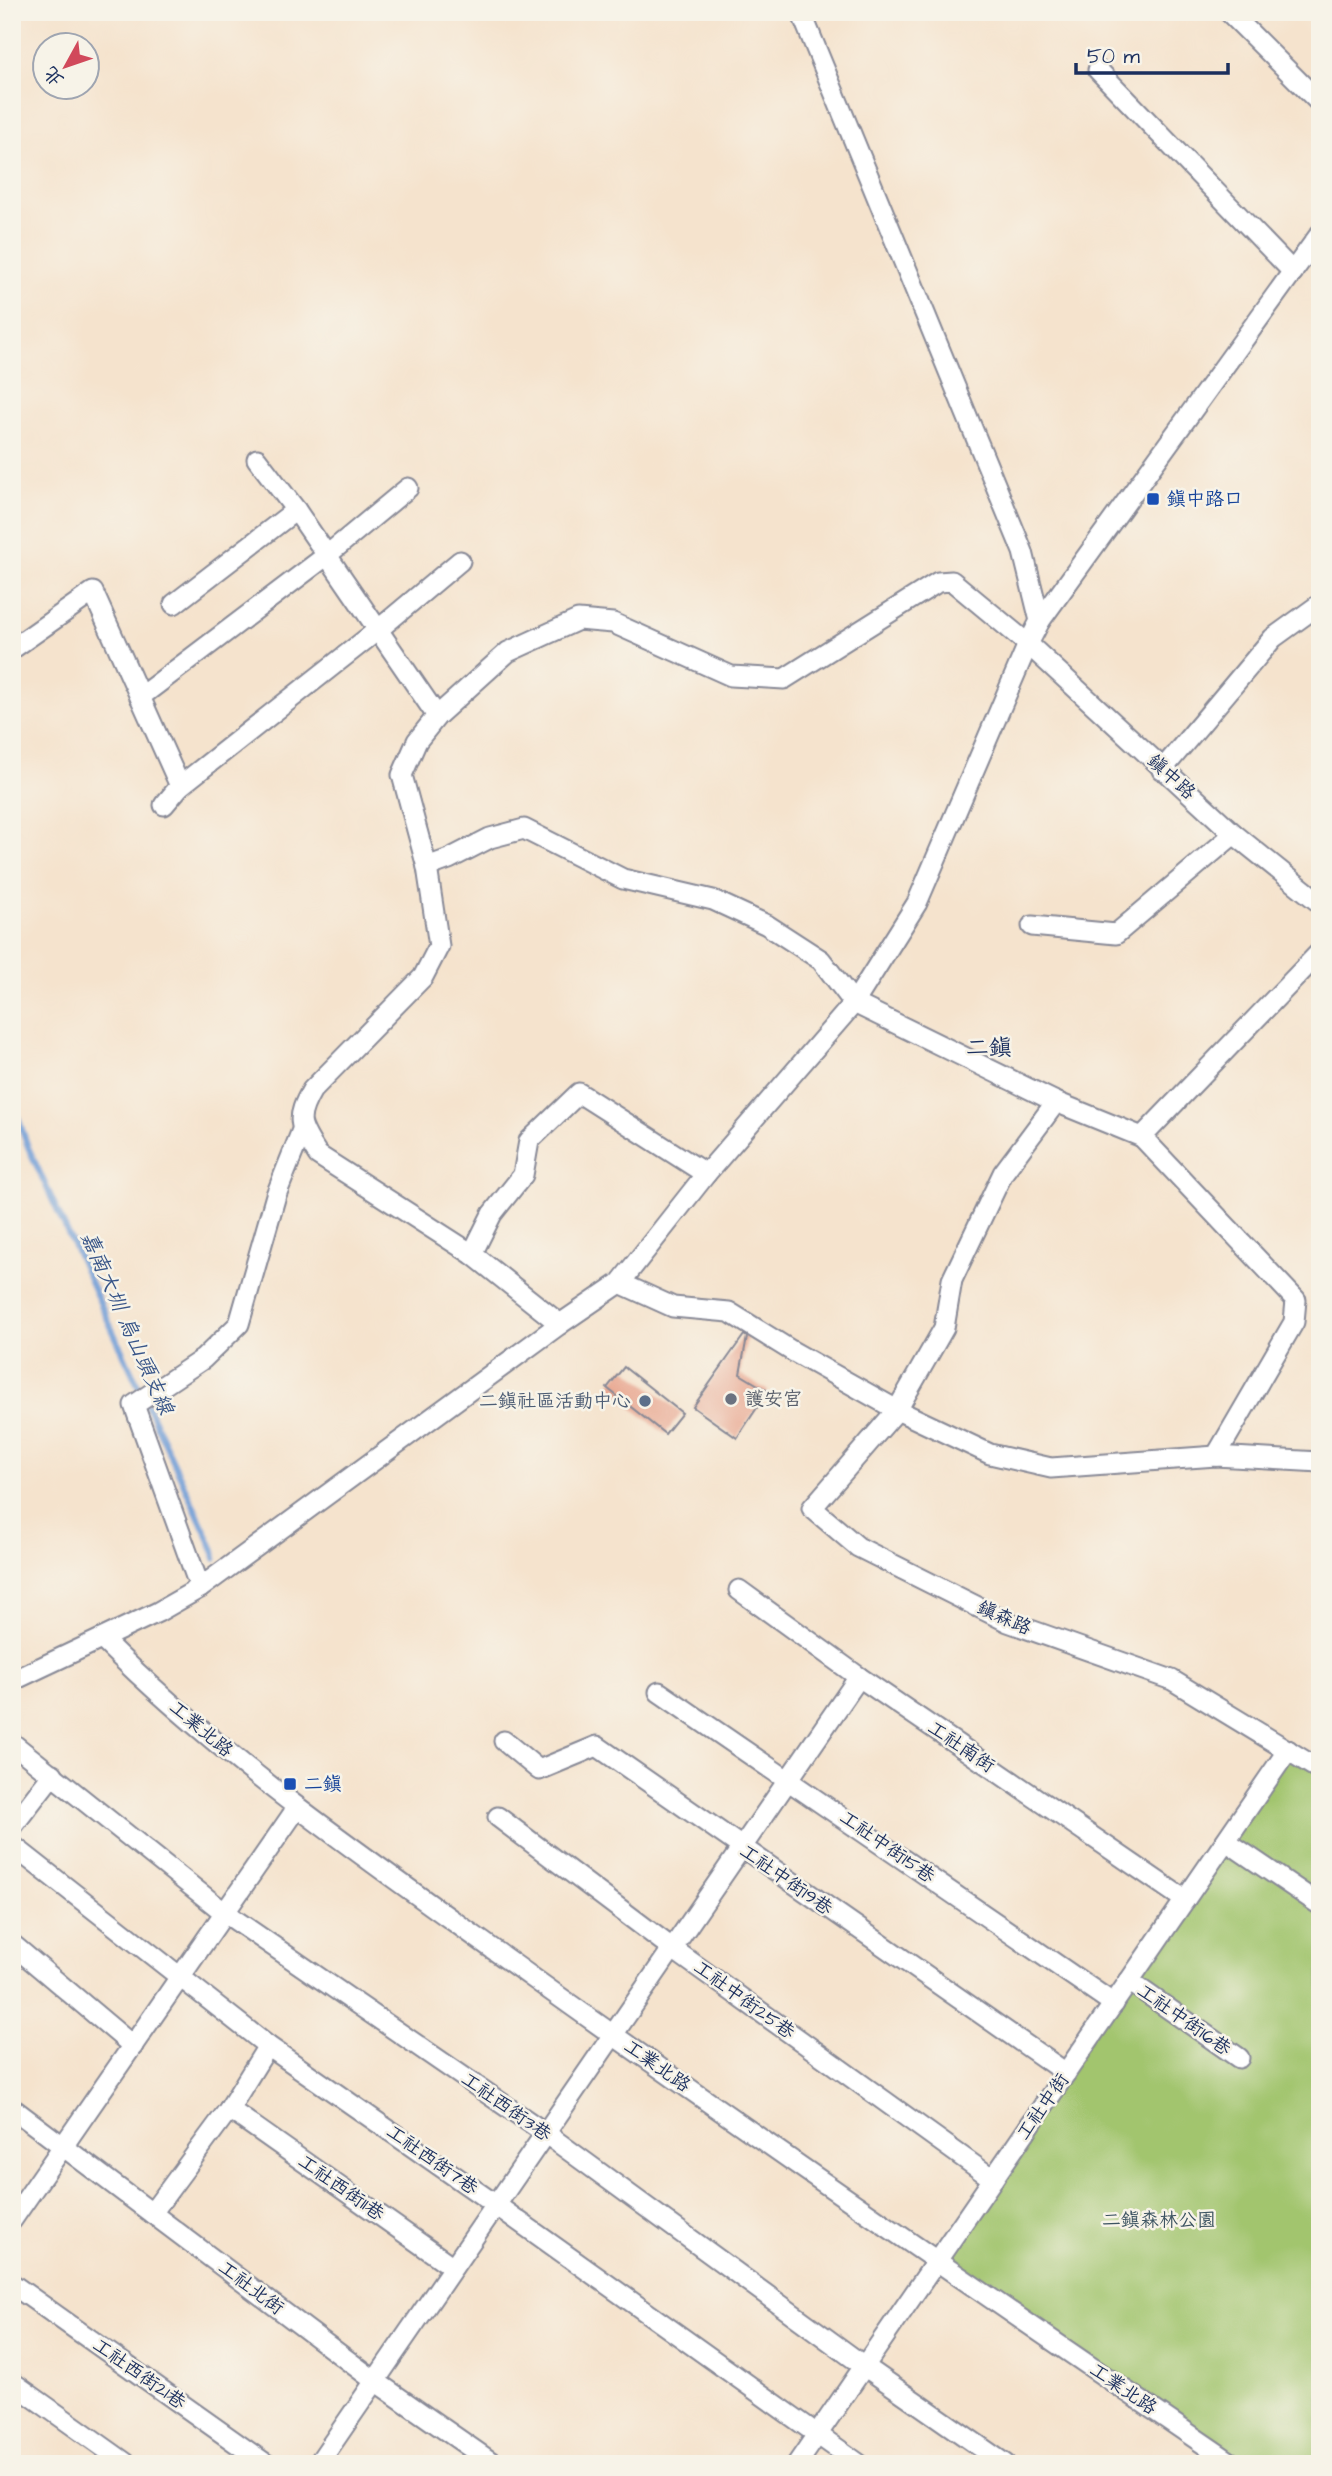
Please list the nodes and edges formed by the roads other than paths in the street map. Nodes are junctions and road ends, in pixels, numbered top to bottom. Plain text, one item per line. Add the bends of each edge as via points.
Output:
1 (801, 12) edge
2 (1229, 12) edge
3 (1098, 70) dead end
4 (1320, 103) edge
5 (1320, 234) edge
6 (1293, 272) junction
7 (257, 459) dead end
8 (408, 488) dead end
9 (296, 510) junction
10 (326, 556) junction
11 (460, 561) dead end
12 (174, 604) dead end
13 (1320, 604) edge
14 (1040, 621) junction
15 (379, 629) junction
16 (1028, 644) junction
17 (12, 649) edge
18 (140, 698) junction
19 (437, 716) junction
20 (1162, 770) junction
21 (180, 786) junction
22 (164, 805) dead end
23 (1234, 834) junction
24 (427, 867) junction
25 (1320, 903) edge
26 (1032, 926) dead end
27 (1320, 952) edge
28 (853, 1003) junction
29 (1056, 1102) junction
30 (302, 1130) junction
31 (1142, 1137) junction
32 (706, 1174) junction
33 (472, 1254) junction
34 (620, 1283) junction
35 (560, 1324) junction
36 (897, 1410) junction
37 (1216, 1456) junction
38 (1320, 1462) edge
39 (200, 1588) junction
40 (740, 1590) dead end
41 (102, 1639) junction
42 (859, 1677) junction
43 (12, 1681) edge
44 (659, 1692) dead end
45 (504, 1741) dead end
46 (12, 1743) edge
47 (1288, 1750) junction
48 (1320, 1770) edge
49 (53, 1774) junction
50 (789, 1779) junction
51 (297, 1808) junction
52 (498, 1817) dead end
53 (12, 1827) edge
54 (1226, 1841) junction
55 (12, 1845) edge
56 (741, 1849) junction
57 (1185, 1899) junction
58 (1320, 1906) edge
59 (225, 1913) junction
60 (12, 1944) edge
61 (673, 1949) junction
62 (180, 1978) junction
63 (1129, 1981) junction
64 (1114, 2004) junction
65 (613, 2035) junction
66 (133, 2046) junction
67 (268, 2046) junction
68 (1240, 2058) dead end
69 (1066, 2074) junction
70 (12, 2108) edge
71 (229, 2109) junction
72 (545, 2133) junction
73 (62, 2147) junction
74 (993, 2179) junction
75 (496, 2205) junction
76 (152, 2213) junction
77 (12, 2220) edge
78 (936, 2261) junction
79 (453, 2267) junction
80 (12, 2284) edge
81 (864, 2366) junction
82 (375, 2381) junction
83 (12, 2382) edge
84 (817, 2434) junction
85 (127, 2464) edge
86 (266, 2464) edge
87 (318, 2464) edge
88 (494, 2464) edge
89 (797, 2464) edge
90 (859, 2464) edge
91 (1005, 2464) edge
92 (1233, 2464) edge

1 - 14 street via 1023,552
2 - 4 street
3 - 6 street
5 - 6 street
6 - 14 street
7 - 9 street
8 - 10 street
9 - 10 street
9 - 12 street
10 - 15 street
10 - 18 street
11 - 15 street
13 - 20 street via 1273,638
14 - 16 street
15 - 19 street
15 - 21 street
16 - 19 street, 鎮中路 via 952,581 938,582 785,679 731,676 613,623 578,620 508,652
16 - 20 street, 鎮中路
16 - 28 street via 917,903
17 - 18 street via 93,592
18 - 21 street
19 - 24 street, 鎮中路 via 416,741 402,775
20 - 23 street, 鎮中路
21 - 22 street
23 - 25 street, 鎮中路
23 - 26 street via 1116,934
24 - 28 street via 490,838 524,829 623,879 713,900 767,925 821,960
24 - 30 street, 鎮中路 via 439,946 423,977 312,1090 300,1110
27 - 31 street
28 - 29 street
28 - 32 street
29 - 31 street
29 - 36 street via 1003,1173 952,1280 944,1328
30 - 33 street via 318,1155
30 - 39 street, 鎮中路 via 276,1195 239,1324 203,1359 134,1405
31 - 37 street via 1296,1300 1294,1322
32 - 33 street via 579,1093 529,1141 523,1175 492,1214
32 - 34 street
33 - 35 street
34 - 35 street
34 - 36 street via 673,1307 729,1312
35 - 39 street
36 - 37 street via 990,1454 1051,1468
36 - 47 street, 鎮森路 via 812,1508 858,1547 1008,1622 1172,1680
37 - 38 street
39 - 41 street
40 - 42 street, 工社南街
41 - 43 street
41 - 51 street, 工業北路 via 150,1687
42 - 50 street
42 - 57 street, 工社南街
44 - 50 street, 工社中街15巷
45 - 56 street, 工社中街19巷 via 539,1770 597,1746
46 - 49 street, 工社西街3巷
47 - 48 street, 鎮森路
47 - 54 street, 工社中街
49 - 53 street
49 - 59 street, 工社西街3巷
50 - 56 street
50 - 64 street, 工社中街15巷
51 - 59 street
51 - 65 street, 工業北路
52 - 61 street, 工社中街25巷
54 - 57 street, 工社中街
54 - 58 street
55 - 62 street, 工社西街7巷
56 - 61 street
56 - 69 street, 工社中街19巷
57 - 63 street, 工社中街
59 - 62 street
59 - 72 street, 工社西街3巷
60 - 66 street
61 - 65 street
61 - 74 street, 工社中街25巷
62 - 66 street
62 - 67 street, 工社西街7巷
63 - 64 street, 工社中街
63 - 68 street, 工社中街16巷
64 - 69 street, 工社中街
65 - 72 street
65 - 78 street, 工業北路
66 - 73 street
67 - 71 street
67 - 75 street, 工社西街7巷
69 - 74 street, 工社中街
70 - 73 street, 工社北街
71 - 76 street
71 - 79 street, 工社西街11巷
72 - 75 street
72 - 81 street, 工社西街3巷
73 - 76 street, 工社北街
73 - 77 street
74 - 78 street, 工社中街
75 - 79 street
75 - 84 street, 工社西街7巷
76 - 82 street, 工社北街
78 - 81 street, 工社中街
78 - 92 street, 工業北路
79 - 82 street
80 - 86 street, 工社西街21巷
81 - 84 street, 工社中街
81 - 91 street, 工社西街3巷
82 - 87 street
82 - 88 street, 工社北街
83 - 85 street
84 - 89 street, 工社中街
84 - 90 street, 工社西街7巷

